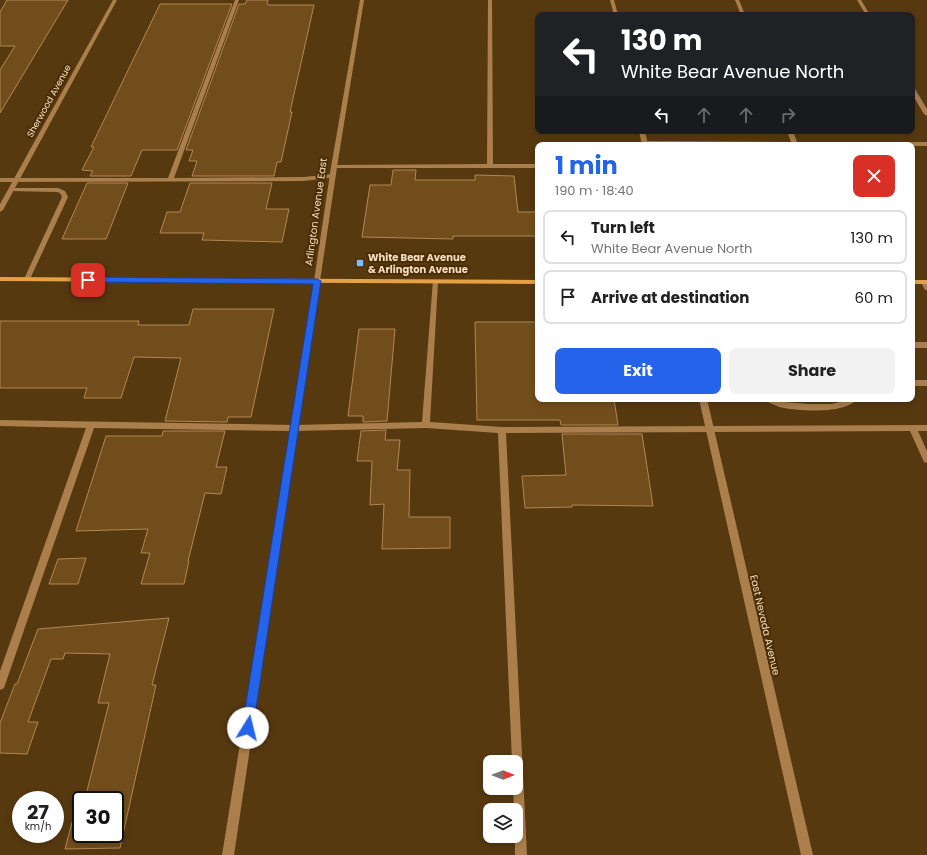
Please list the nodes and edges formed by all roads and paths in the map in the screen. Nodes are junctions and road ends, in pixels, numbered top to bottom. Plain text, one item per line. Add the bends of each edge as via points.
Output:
1 (114, 0) edge
2 (237, 0) edge
3 (362, 0) edge
4 (490, 0) edge
5 (612, 0) edge
6 (737, 0) edge
7 (859, 0) edge
8 (615, 12) edge
9 (742, 12) edge
10 (866, 12) edge
11 (915, 94) edge
12 (927, 114) edge
13 (915, 144) edge
14 (927, 144) edge
15 (490, 166) junction
16 (535, 166) edge
17 (334, 167) junction
18 (333, 176) junction
19 (171, 178) junction
20 (17, 179) junction
21 (0, 180) edge
22 (11, 190) junction
23 (0, 210) edge
24 (0, 279) edge
25 (27, 279) junction
26 (317, 281) junction
27 (435, 282) junction
28 (535, 282) edge
29 (915, 282) edge
30 (926, 284) edge
31 (915, 345) edge
32 (927, 345) edge
33 (915, 383) edge
34 (927, 383) edge
35 (704, 402) edge
36 (776, 402) edge
37 (851, 402) edge
38 (0, 423) edge
39 (91, 424) junction
40 (426, 425) junction
41 (293, 428) junction
42 (710, 428) junction
43 (913, 428) junction
44 (927, 428) edge
45 (502, 430) junction
46 (927, 460) edge
47 (0, 685) edge
48 (228, 855) edge
49 (521, 855) edge
50 (807, 855) edge

1 - 20 street, Sherwood Avenue
2 - 19 street
3 - 17 street, Arlington Avenue East
4 - 15 street
5 - 8 street
6 - 9 street
7 - 10 street
11 - 12 street
13 - 14 street
15 - 16 street
15 - 17 street
17 - 18 street, Arlington Avenue East
18 - 19 street via 304,179
18 - 26 street, Arlington Avenue East
19 - 20 street
20 - 21 street
20 - 22 street, Sherwood Avenue
22 - 23 street, Sherwood Avenue
22 - 25 street via 58,190 63,192 65,197
24 - 25 main road
25 - 26 main road
26 - 27 main road
26 - 41 street, Arlington Avenue East
27 - 28 main road
27 - 40 street
29 - 30 main road
31 - 32 street
33 - 34 street
35 - 42 street, East Nevada Avenue
36 - 37 street via 800,407 840,406
38 - 39 street
39 - 41 street
39 - 47 street
40 - 41 street
40 - 45 street
41 - 48 street, Arlington Avenue East
42 - 43 street
42 - 45 street
42 - 50 street, East Nevada Avenue
43 - 44 street
43 - 46 street
45 - 49 street

